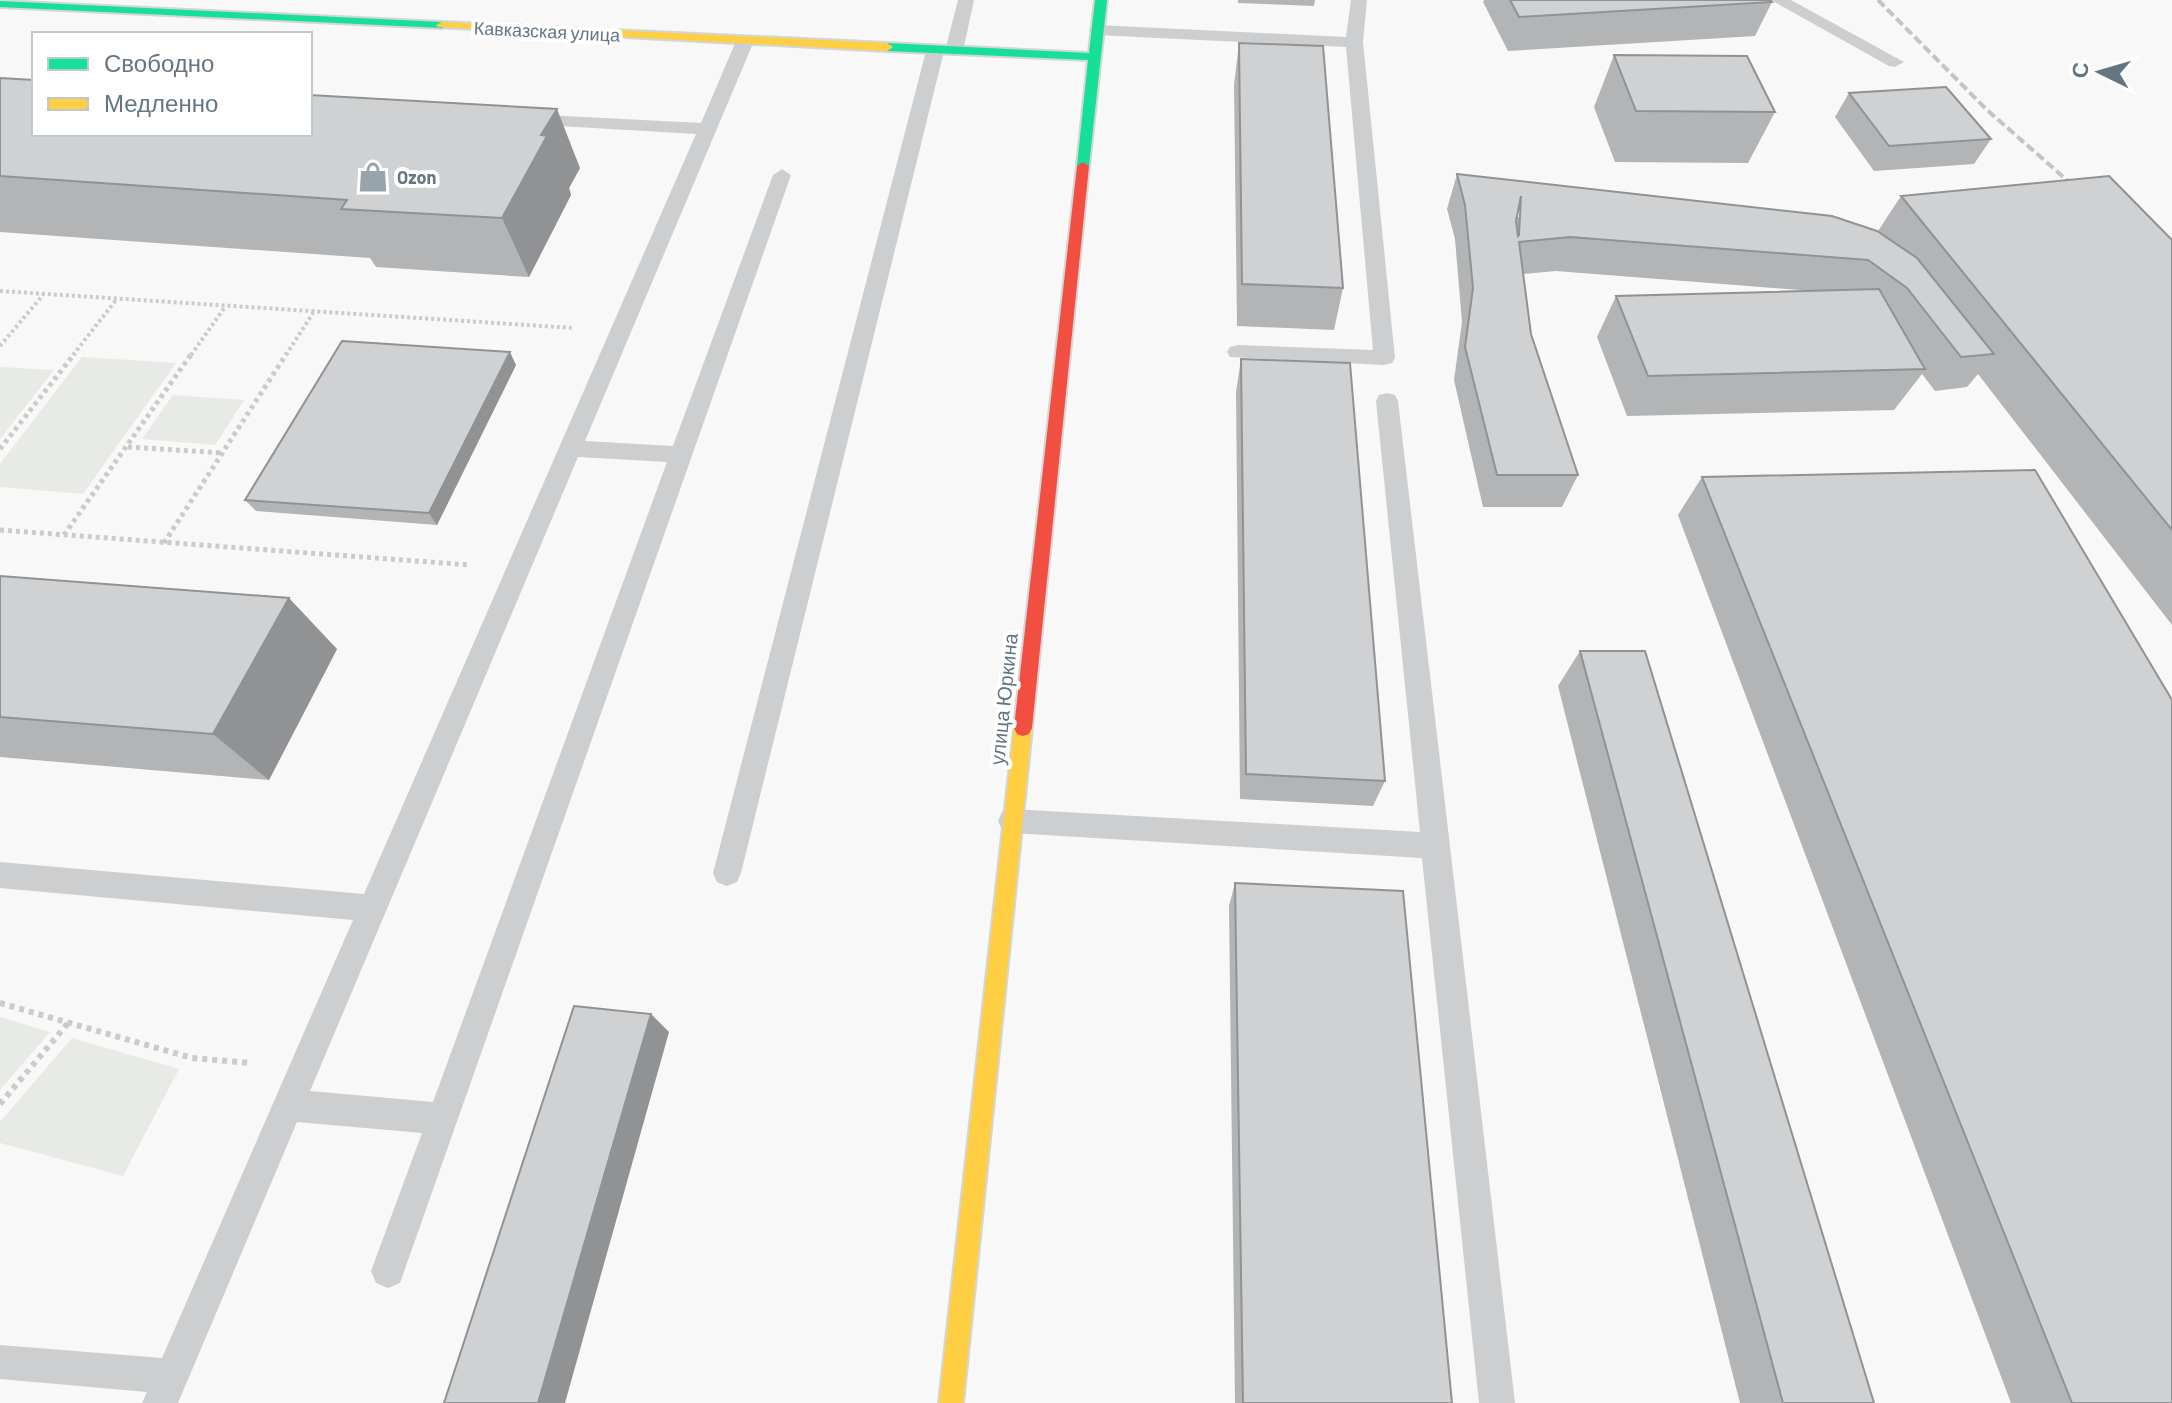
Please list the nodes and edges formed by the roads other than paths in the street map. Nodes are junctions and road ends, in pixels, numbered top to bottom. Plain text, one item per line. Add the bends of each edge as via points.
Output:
1 (966, 0) edge
2 (1101, 0) edge
3 (1359, 0) edge
4 (1779, 0) edge
5 (0, 4) edge
6 (1097, 30) junction
7 (745, 41) junction
8 (1354, 42) junction
9 (944, 51) junction
10 (1094, 57) junction
11 (1895, 62) dead end
12 (500, 117) edge
13 (707, 129) junction
14 (782, 175) dead end
15 (1238, 352) dead end
16 (1387, 401) dead end
17 (571, 448) junction
18 (682, 455) junction
19 (1012, 821) junction
20 (1435, 846) junction
21 (727, 873) dead end
22 (0, 875) edge
23 (373, 908) junction
24 (288, 1105) junction
25 (441, 1119) junction
26 (388, 1271) dead end
27 (0, 1362) edge
28 (166, 1390) edge
29 (951, 1403) edge
30 (1497, 1403) edge

1 - 9 lane
2 - 6 main road, улица Юркина
3 - 8 lane
4 - 11 lane
5 - 7 main road, Кавказская улица
6 - 8 lane
6 - 10 main road, улица Юркина
7 - 9 main road, Кавказская улица
7 - 13 lane
8 - 15 lane via 1384,358
9 - 10 main road, Кавказская улица
9 - 21 lane
10 - 19 main road, улица Юркина
12 - 13 lane
13 - 17 lane
14 - 18 lane
16 - 20 lane
17 - 18 lane
17 - 23 lane
18 - 25 lane
19 - 20 lane
19 - 29 main road, улица Юркина
20 - 30 lane
22 - 23 lane
23 - 24 lane
24 - 25 lane
24 - 28 lane
25 - 26 lane
27 - 28 lane

